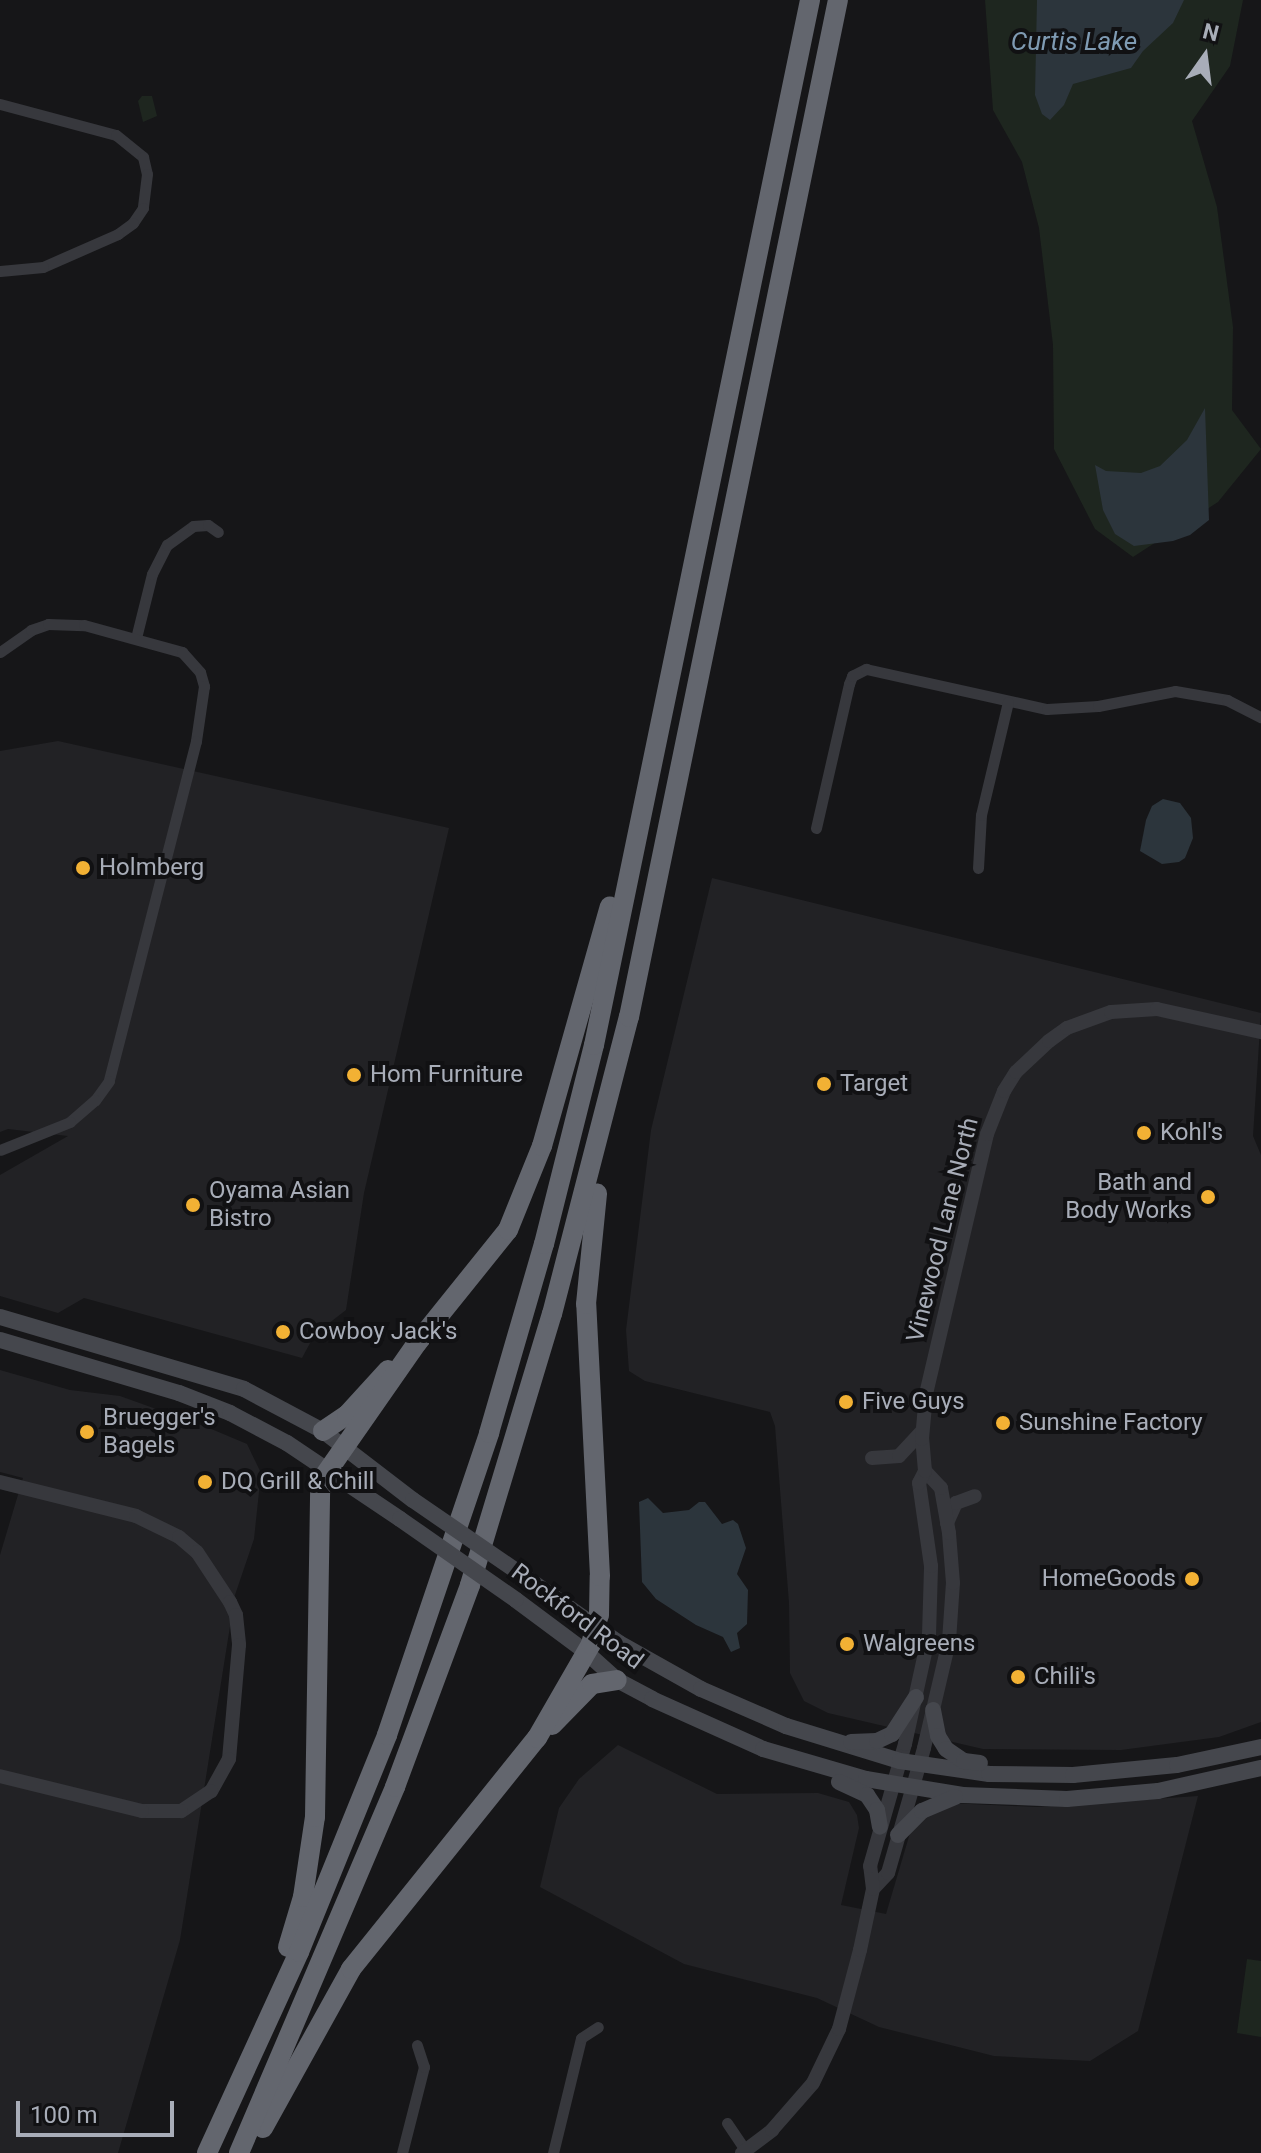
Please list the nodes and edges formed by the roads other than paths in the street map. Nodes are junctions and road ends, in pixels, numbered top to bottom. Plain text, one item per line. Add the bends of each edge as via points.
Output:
1 (810, 0) edge
2 (838, 0) edge
3 (0, 104) edge
4 (0, 271) edge
5 (218, 532) dead end
6 (136, 638) junction
7 (0, 652) edge
8 (1008, 702) junction
9 (1261, 717) edge
10 (816, 828) dead end
11 (638, 836) junction
12 (978, 868) dead end
13 (1261, 1032) edge
14 (619, 1058) junction
15 (0, 1150) edge
16 (0, 1317) edge
17 (0, 1340) edge
18 (417, 1343) junction
19 (323, 1431) junction
20 (922, 1431) junction
21 (344, 1448) junction
22 (872, 1458) dead end
23 (328, 1470) junction
24 (925, 1471) junction
25 (0, 1482) edge
26 (975, 1496) dead end
27 (947, 1523) junction
28 (597, 1628) junction
29 (587, 1653) junction
30 (617, 1680) junction
31 (916, 1697) junction
32 (933, 1710) junction
33 (711, 1728) junction
34 (816, 1736) junction
35 (537, 1738) junction
36 (1261, 1747) edge
37 (900, 1761) junction
38 (918, 1765) junction
39 (1261, 1768) edge
40 (0, 1776) edge
41 (1031, 1777) junction
42 (892, 1784) junction
43 (911, 1788) junction
44 (963, 1795) junction
45 (880, 1827) junction
46 (898, 1835) junction
47 (873, 1889) junction
48 (598, 2027) dead end
49 (262, 2036) junction
50 (417, 2045) dead end
51 (727, 2123) dead end
52 (745, 2152) edge
53 (207, 2153) edge
54 (239, 2153) edge
55 (250, 2153) edge
56 (402, 2153) edge
57 (553, 2153) edge

1 - 11 highway
2 - 14 highway
3 - 4 street via 116,135 143,157 147,174 143,208 118,234 43,267
5 - 6 street via 208,525 193,526 167,545 152,574
6 - 7 street via 84,625 48,624
6 - 15 street via 182,652 200,672 203,699 109,1081 70,1122
8 - 9 street via 1072,709 1175,691 1227,700
8 - 10 street via 866,669 852,676
8 - 12 street via 981,815
11 - 18 highway via 623,858 559,1090 522,1199 493,1251
11 - 49 highway via 590,1060 489,1433 387,1735
13 - 20 street, Vinewood Lane North via 1157,1009 1111,1012 1067,1028 1016,1072 995,1112 935,1352
14 - 28 highway via 586,1280 600,1576
14 - 54 highway via 556,1299 470,1585 355,1887
16 - 19 main road, Rockford Road via 226,1381
17 - 23 main road, Rockford Road via 207,1403
18 - 19 highway via 347,1415
18 - 21 highway
19 - 21 main road, Rockford Road
20 - 22 street via 899,1456
20 - 24 street, Vinewood Lane North
21 - 23 highway
21 - 28 main road, Rockford Road, bridge
23 - 29 main road, Rockford Road, bridge
23 - 49 highway via 320,1482 318,1502 314,1836 303,1897
24 - 27 street, Vinewood Lane North via 941,1488
24 - 31 street, Vinewood Lane North via 919,1483 931,1566 929,1635
25 - 40 street via 136,1516 179,1537 197,1552 230,1602 239,1645 229,1759 211,1791 181,1811 142,1811
26 - 27 street via 956,1503
27 - 32 street, Vinewood Lane North via 952,1615
28 - 29 highway
28 - 34 main road, Rockford Road via 701,1689
29 - 30 main road, Rockford Road
29 - 35 highway
30 - 33 main road, Rockford Road
30 - 35 highway via 592,1684
31 - 34 main road via 886,1738 858,1743
31 - 37 street, Vinewood Lane North
32 - 38 street, Vinewood Lane North
32 - 41 main road via 938,1736 951,1754 964,1761 1014,1767
33 - 42 main road, Rockford Road via 800,1761
33 - 45 main road via 723,1742 746,1752 861,1790 877,1810
34 - 37 main road, Rockford Road
35 - 55 highway via 351,1969
36 - 41 main road, Rockford Road via 1138,1771
37 - 38 main road, Rockford Road
37 - 42 street, Vinewood Lane North
38 - 41 main road, Rockford Road
38 - 43 street, Vinewood Lane North
39 - 44 main road, Rockford Road via 1105,1797
42 - 43 main road, Rockford Road
42 - 45 street, Vinewood Lane North
43 - 44 main road, Rockford Road
43 - 46 street, Vinewood Lane North
44 - 46 main road via 922,1811
45 - 47 street, Vinewood Lane North via 870,1866
46 - 47 street, Vinewood Lane North via 888,1873
47 - 52 street, Vinewood Lane North via 828,2056 794,2107
48 - 57 street via 581,2038
49 - 53 highway
50 - 56 street via 424,2067
51 - 52 street

